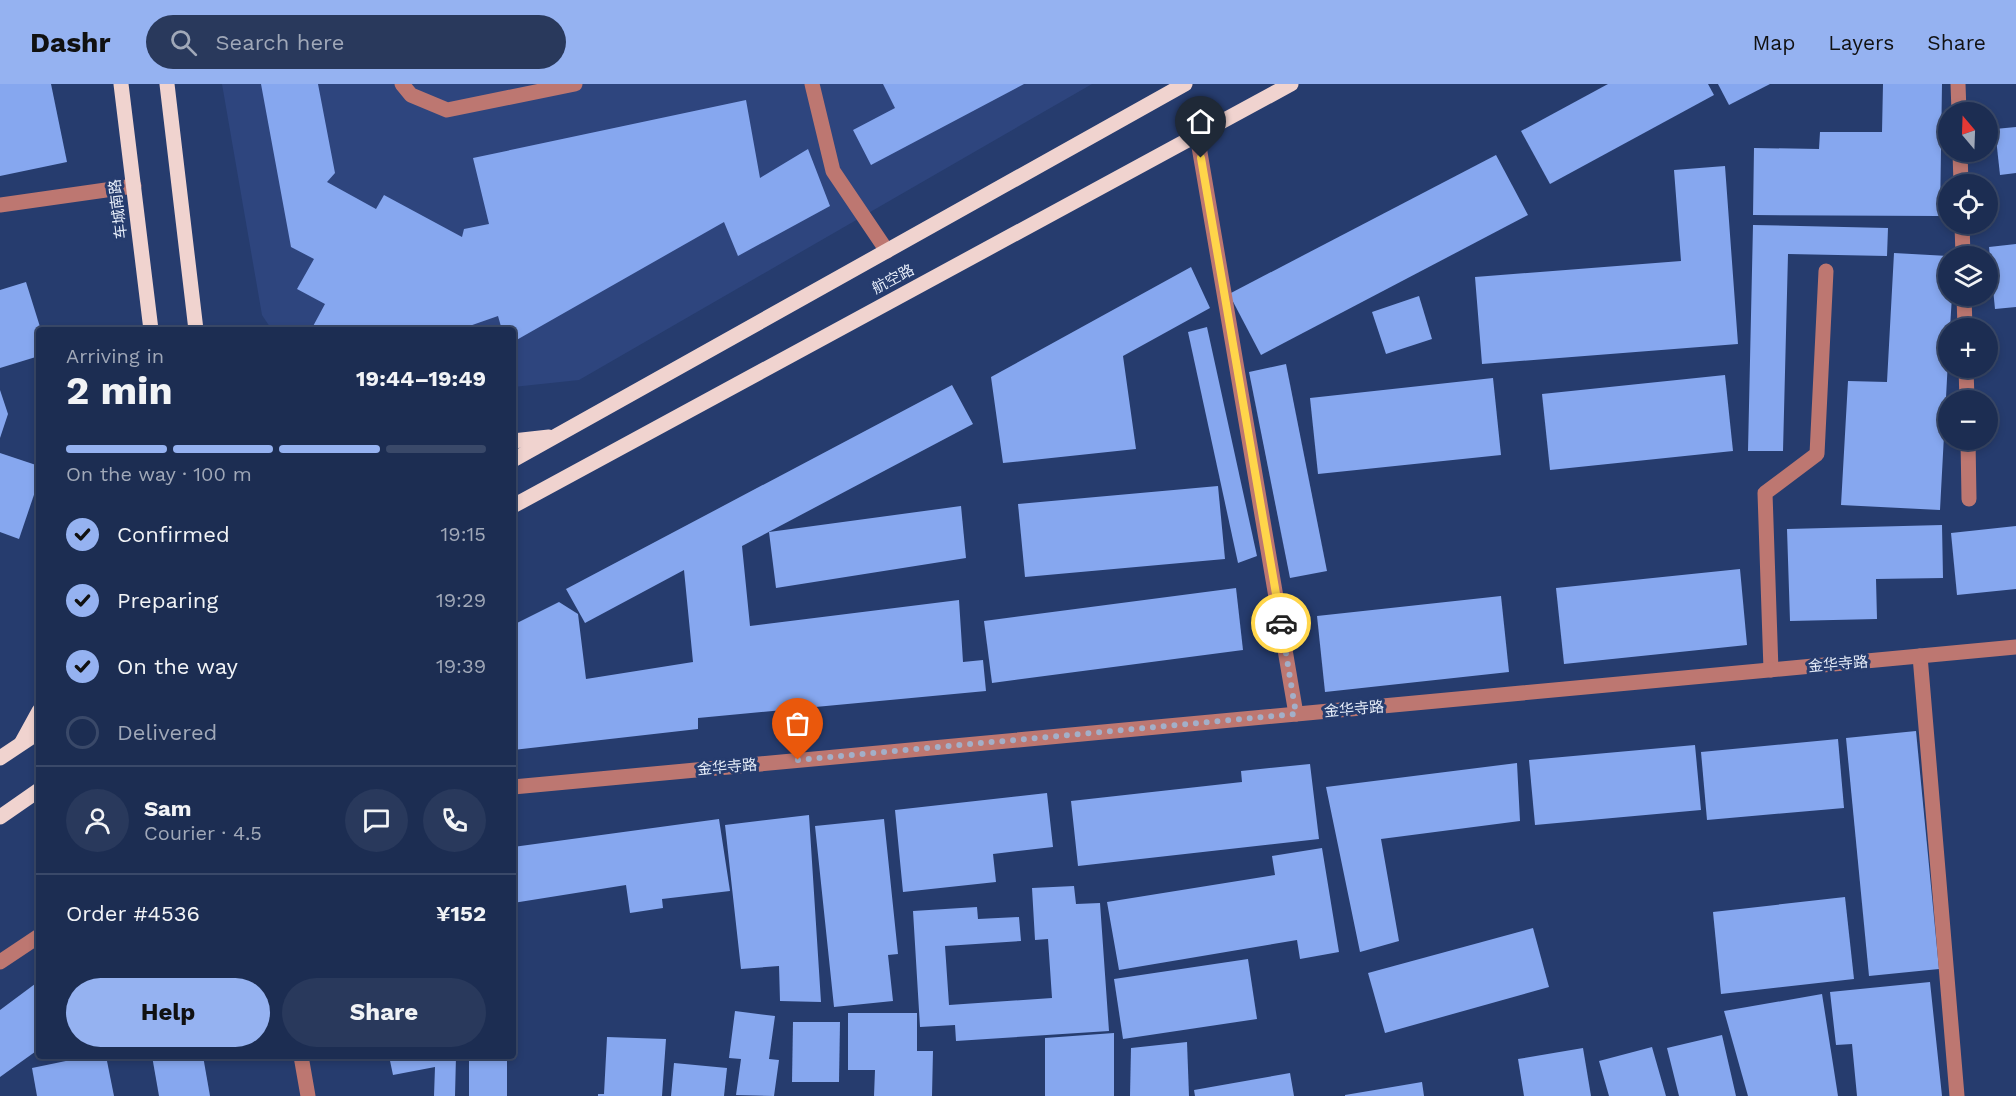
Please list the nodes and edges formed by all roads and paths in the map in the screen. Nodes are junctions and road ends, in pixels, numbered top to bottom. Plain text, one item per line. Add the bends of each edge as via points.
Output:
1 (121, 84) edge
2 (167, 84) edge
3 (402, 84) edge
4 (575, 84) edge
5 (813, 84) edge
6 (1185, 84) edge
7 (1291, 84) edge
8 (1958, 84) edge
9 (1959, 102) edge
10 (1197, 135) junction
11 (134, 186) junction
12 (0, 205) edge
13 (887, 251) junction
14 (1826, 271) dead end
15 (151, 327) edge
16 (196, 327) edge
17 (558, 436) junction
18 (516, 441) edge
19 (1968, 450) edge
20 (516, 458) edge
21 (1970, 500) dead end
22 (516, 504) edge
23 (2016, 647) edge
24 (1920, 656) junction
25 (1771, 670) junction
26 (1296, 714) junction
27 (36, 716) edge
28 (36, 734) edge
29 (21, 744) junction
30 (0, 758) edge
31 (516, 787) edge
32 (36, 792) edge
33 (0, 817) edge
34 (36, 938) edge
35 (0, 963) edge
36 (302, 1059) edge
37 (308, 1096) edge
38 (1957, 1096) edge

1 - 11 main road, 车城南路
2 - 16 main road
3 - 4 street via 411,95 447,110
5 - 13 street via 833,171
6 - 13 main road, 航空路
7 - 10 main road, 航空路
8 - 9 street
10 - 22 main road, 航空路
10 - 26 street
11 - 12 street
11 - 15 main road, 车城南路
13 - 17 main road, 航空路
14 - 25 street via 1817,454 1765,493
17 - 18 main road
17 - 20 main road, 航空路
19 - 21 street
23 - 24 street, 金华寺路
24 - 25 street, 金华寺路
24 - 38 street
25 - 26 street, 金华寺路
26 - 31 street, 金华寺路
27 - 29 main road
28 - 29 main road
29 - 30 main road
32 - 33 main road
34 - 35 street
36 - 37 street

